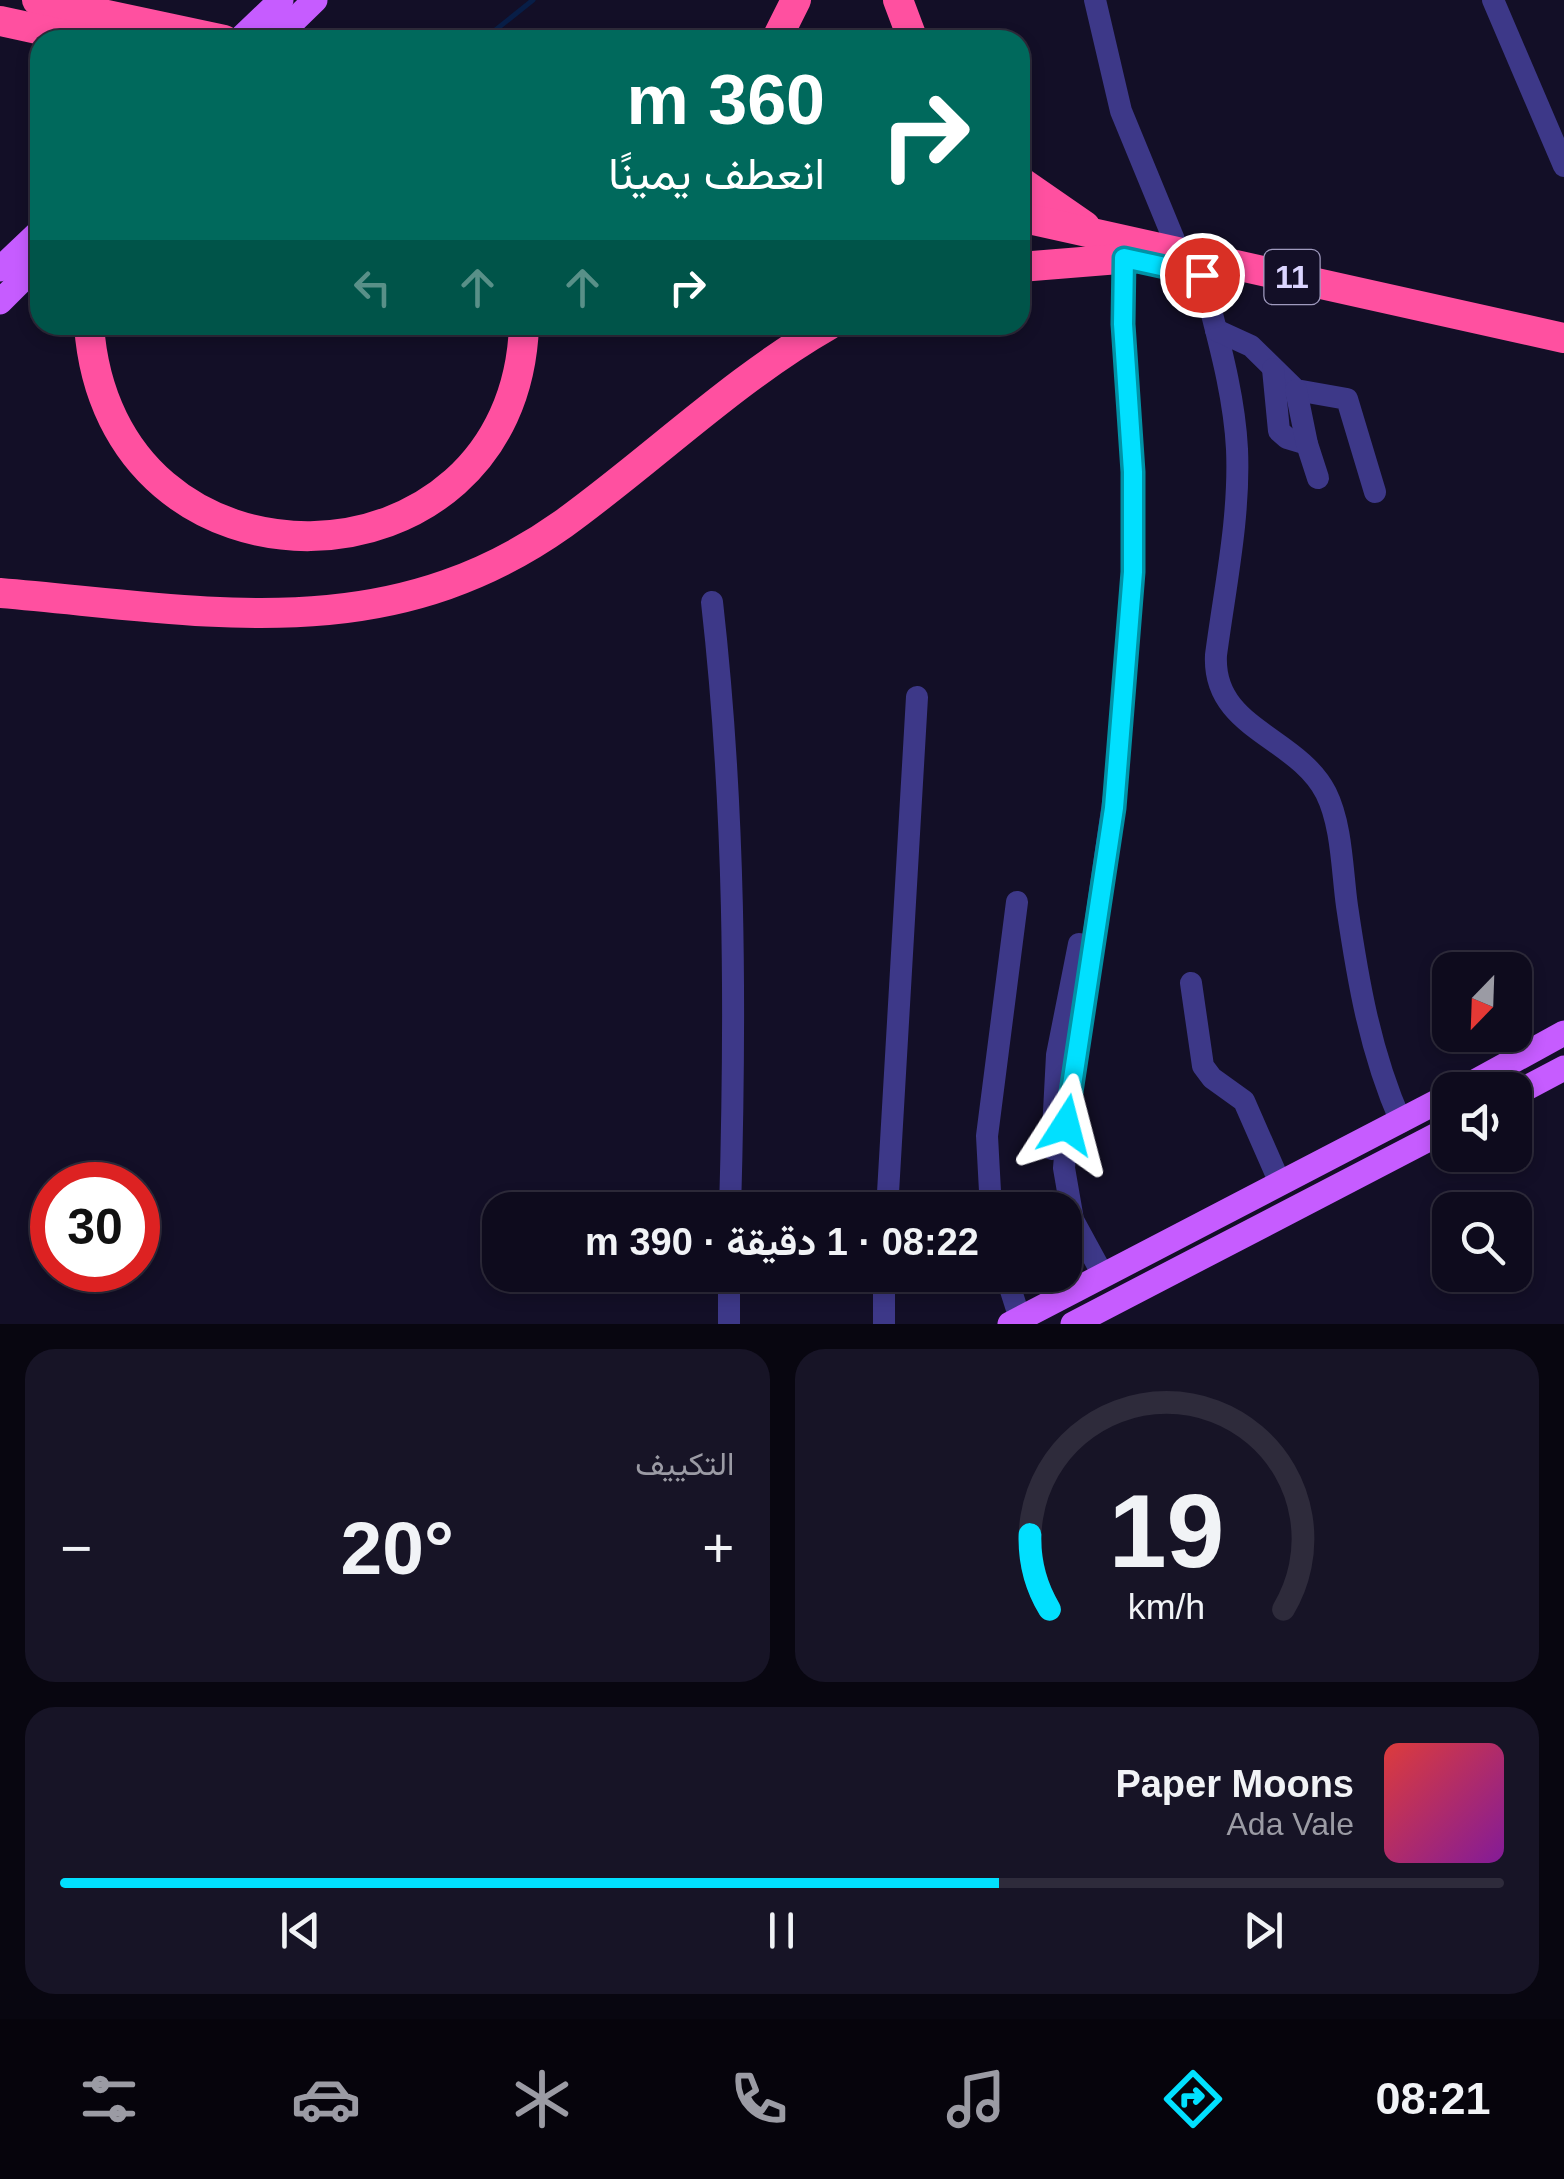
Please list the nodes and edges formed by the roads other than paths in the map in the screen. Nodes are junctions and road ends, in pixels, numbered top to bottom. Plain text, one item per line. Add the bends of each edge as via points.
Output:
1 (37, 0) edge
2 (95, 0) edge
3 (316, 0) edge
4 (796, 0) edge
5 (898, 0) edge
6 (1095, 0) edge
7 (1493, 0) edge
8 (126, 19) junction
9 (0, 21) edge
10 (276, 22) edge
11 (42, 30) edge
12 (177, 30) edge
13 (781, 30) edge
14 (908, 30) edge
15 (1564, 166) edge
16 (1030, 187) edge
17 (1030, 219) edge
18 (1095, 234) junction
19 (1030, 239) edge
20 (30, 241) edge
21 (1178, 252) junction
22 (1121, 258) junction
23 (1030, 266) edge
24 (0, 270) edge
25 (30, 272) edge
26 (1202, 275) junction
27 (0, 302) edge
28 (1216, 330) junction
29 (90, 335) edge
30 (523, 335) edge
31 (814, 335) edge
32 (1559, 336) edge
33 (1273, 369) junction
34 (1296, 390) junction
35 (1307, 444) junction
36 (1318, 478) dead end
37 (1375, 492) dead end
38 (0, 593) edge
39 (712, 602) dead end
40 (917, 696) dead end
41 (1094, 844) dead end
42 (1018, 902) dead end
43 (1190, 984) dead end
44 (1564, 1034) edge
45 (1564, 1068) edge
46 (1493, 1072) edge
47 (1532, 1085) edge
48 (1432, 1105) edge
49 (1401, 1122) junction
50 (1432, 1137) edge
51 (1280, 1183) junction
52 (730, 1192) edge
53 (887, 1192) edge
54 (990, 1192) edge
55 (1064, 1192) edge
56 (1067, 1192) edge
57 (1082, 1241) edge
58 (1102, 1276) junction
59 (729, 1292) edge
60 (884, 1292) edge
61 (1009, 1292) edge
62 (1015, 1321) edge
63 (729, 1324) edge
64 (884, 1324) edge
65 (1072, 1324) edge

1 - 8 highway
2 - 8 highway
3 - 10 main road
4 - 13 highway
5 - 14 highway
6 - 21 street via 1121,111
7 - 15 street
8 - 12 highway
9 - 11 highway
16 - 18 highway
17 - 18 highway, 11
18 - 21 highway, 11
19 - 22 highway, 11
20 - 24 main road
21 - 32 highway, 11
22 - 23 highway
22 - 26 highway, 11
22 - 56 street via 1133,572 1116,791 1066,1125
25 - 27 main road
26 - 28 street
26 - 32 highway, 11
28 - 33 street via 1252,346
28 - 49 street via 1233,406 1238,472 1216,678 1230,708 1307,766 1326,792 1364,1016
29 - 30 highway via 107,407 129,449 160,483 238,526 302,538 386,522 462,474 508,404
31 - 38 highway via 764,366 561,525 490,567 432,590 372,606 295,614
33 - 34 street
33 - 35 street via 1278,431
34 - 35 street
34 - 37 street via 1349,402
35 - 36 street
39 - 52 street via 733,874
40 - 53 street
41 - 55 street via 1053,1092 1050,1134
42 - 54 street via 987,1136
43 - 51 street via 1203,1066 1244,1102
44 - 46 main road
45 - 47 main road
48 - 49 main road
49 - 51 main road
50 - 65 main road
51 - 58 main road
57 - 58 street
58 - 62 main road
59 - 63 street
60 - 64 street
61 - 62 street

